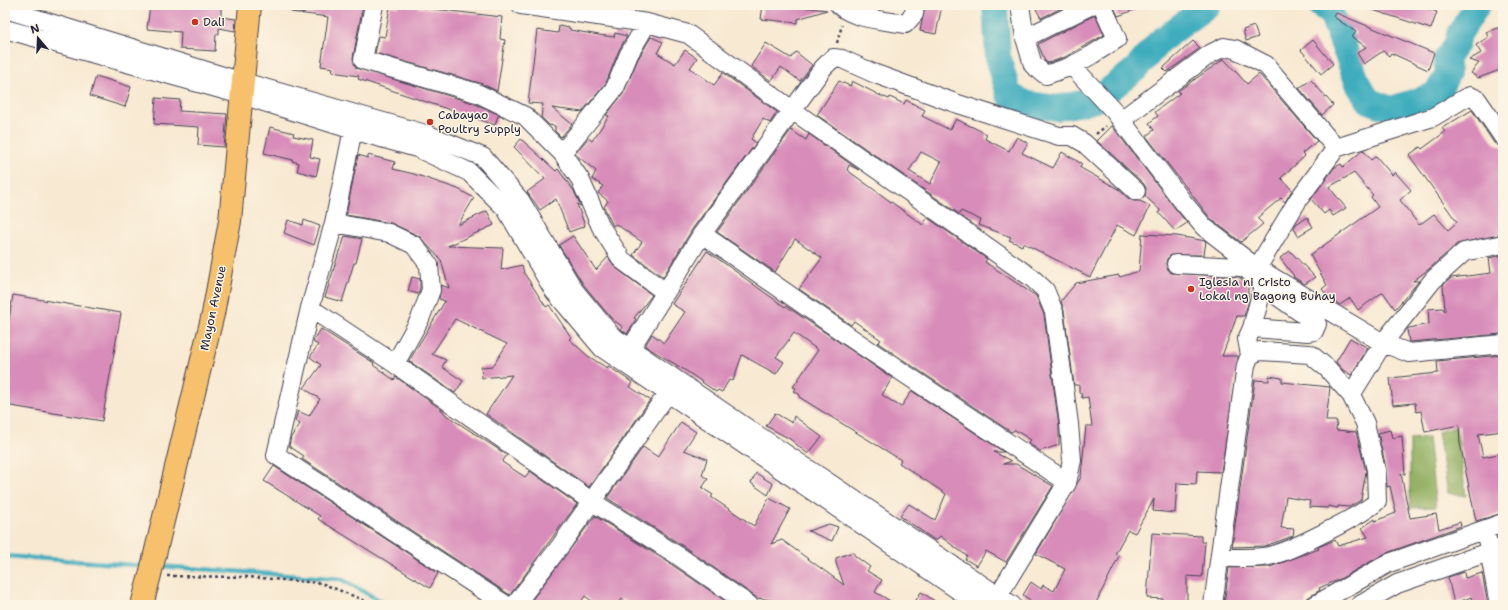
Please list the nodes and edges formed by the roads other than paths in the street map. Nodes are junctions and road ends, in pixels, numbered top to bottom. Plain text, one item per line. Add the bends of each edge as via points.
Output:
1 (250, 5) edge
2 (374, 5) edge
3 (521, 5) edge
4 (915, 5) edge
5 (1020, 5) edge
6 (1092, 5) edge
7 (1102, 5) edge
8 (843, 8) edge
9 (5, 9) edge
10 (647, 23) junction
11 (5, 29) edge
12 (1025, 38) junction
13 (1072, 68) junction
14 (242, 88) junction
15 (792, 110) junction
16 (1118, 116) junction
17 (354, 122) junction
18 (1503, 137) edge
19 (1336, 148) junction
20 (562, 153) junction
21 (1136, 192) dead end
22 (334, 223) junction
23 (702, 234) junction
24 (1503, 244) edge
25 (1176, 264) dead end
26 (1258, 276) junction
27 (665, 292) junction
28 (1322, 307) junction
29 (310, 308) junction
30 (1317, 324) junction
31 (1252, 328) junction
32 (1383, 343) junction
33 (1503, 344) edge
34 (1250, 355) junction
35 (627, 356) junction
36 (395, 364) junction
37 (673, 386) junction
38 (1351, 394) junction
39 (1067, 482) junction
40 (591, 501) junction
41 (1503, 523) edge
42 (1485, 529) junction
43 (1496, 549) edge
44 (1221, 558) junction
45 (1339, 600) edge
46 (1001, 602) edge
47 (142, 605) edge
48 (506, 605) edge
49 (515, 605) edge
50 (749, 605) edge
51 (980, 605) edge
52 (1213, 605) edge
53 (1315, 605) edge
54 (1360, 605) edge
55 (1499, 605) edge

1 - 14 main road, Mayon Avenue
2 - 20 street via 362,60 477,93 525,116
3 - 10 street
4 - 8 street via 914,14 905,24 862,16
5 - 12 street
6 - 12 street
7 - 13 street via 1117,38
9 - 14 street
10 - 15 street via 688,34
10 - 20 street via 629,54 615,88
11 - 14 street
12 - 13 street via 1033,65 1046,76
13 - 16 street
14 - 17 street
14 - 47 main road, Mayon Avenue via 230,221 221,276
15 - 21 street via 822,68 833,58 842,59 955,103 1059,136 1072,136 1084,143
15 - 23 street
15 - 39 street via 1026,273 1045,290 1054,312 1069,424 1072,460
16 - 19 street via 1224,47 1235,49 1266,65
16 - 26 street via 1204,227
17 - 22 street
17 - 35 street via 429,135 483,157 520,200 574,290
18 - 19 street via 1477,99 1470,96 1433,117
19 - 26 street via 1298,200
20 - 27 street via 580,179 601,227 622,260
22 - 29 street
22 - 36 street via 388,233 414,245 429,266 431,290 420,319
23 - 27 street
23 - 39 street via 860,344
24 - 32 street via 1464,252 1433,280
25 - 26 street via 1241,267
26 - 28 street
26 - 30 street
26 - 31 street
27 - 35 street
28 - 30 street
28 - 32 street
29 - 36 street
29 - 48 street via 276,455
30 - 31 street via 1314,331 1307,332
31 - 34 street via 1247,339
32 - 33 street via 1409,353
32 - 38 street
34 - 38 street via 1260,351 1310,354
34 - 44 street via 1246,365
35 - 37 street
36 - 40 street
37 - 40 street
37 - 46 street
37 - 51 street
38 - 44 street via 1366,423 1376,470 1377,501 1337,526 1272,556
39 - 46 street
40 - 49 street via 561,546
40 - 50 street
41 - 42 street
42 - 43 street
42 - 45 street via 1389,563
43 - 54 street via 1397,584
43 - 55 street
44 - 52 street
45 - 53 street

